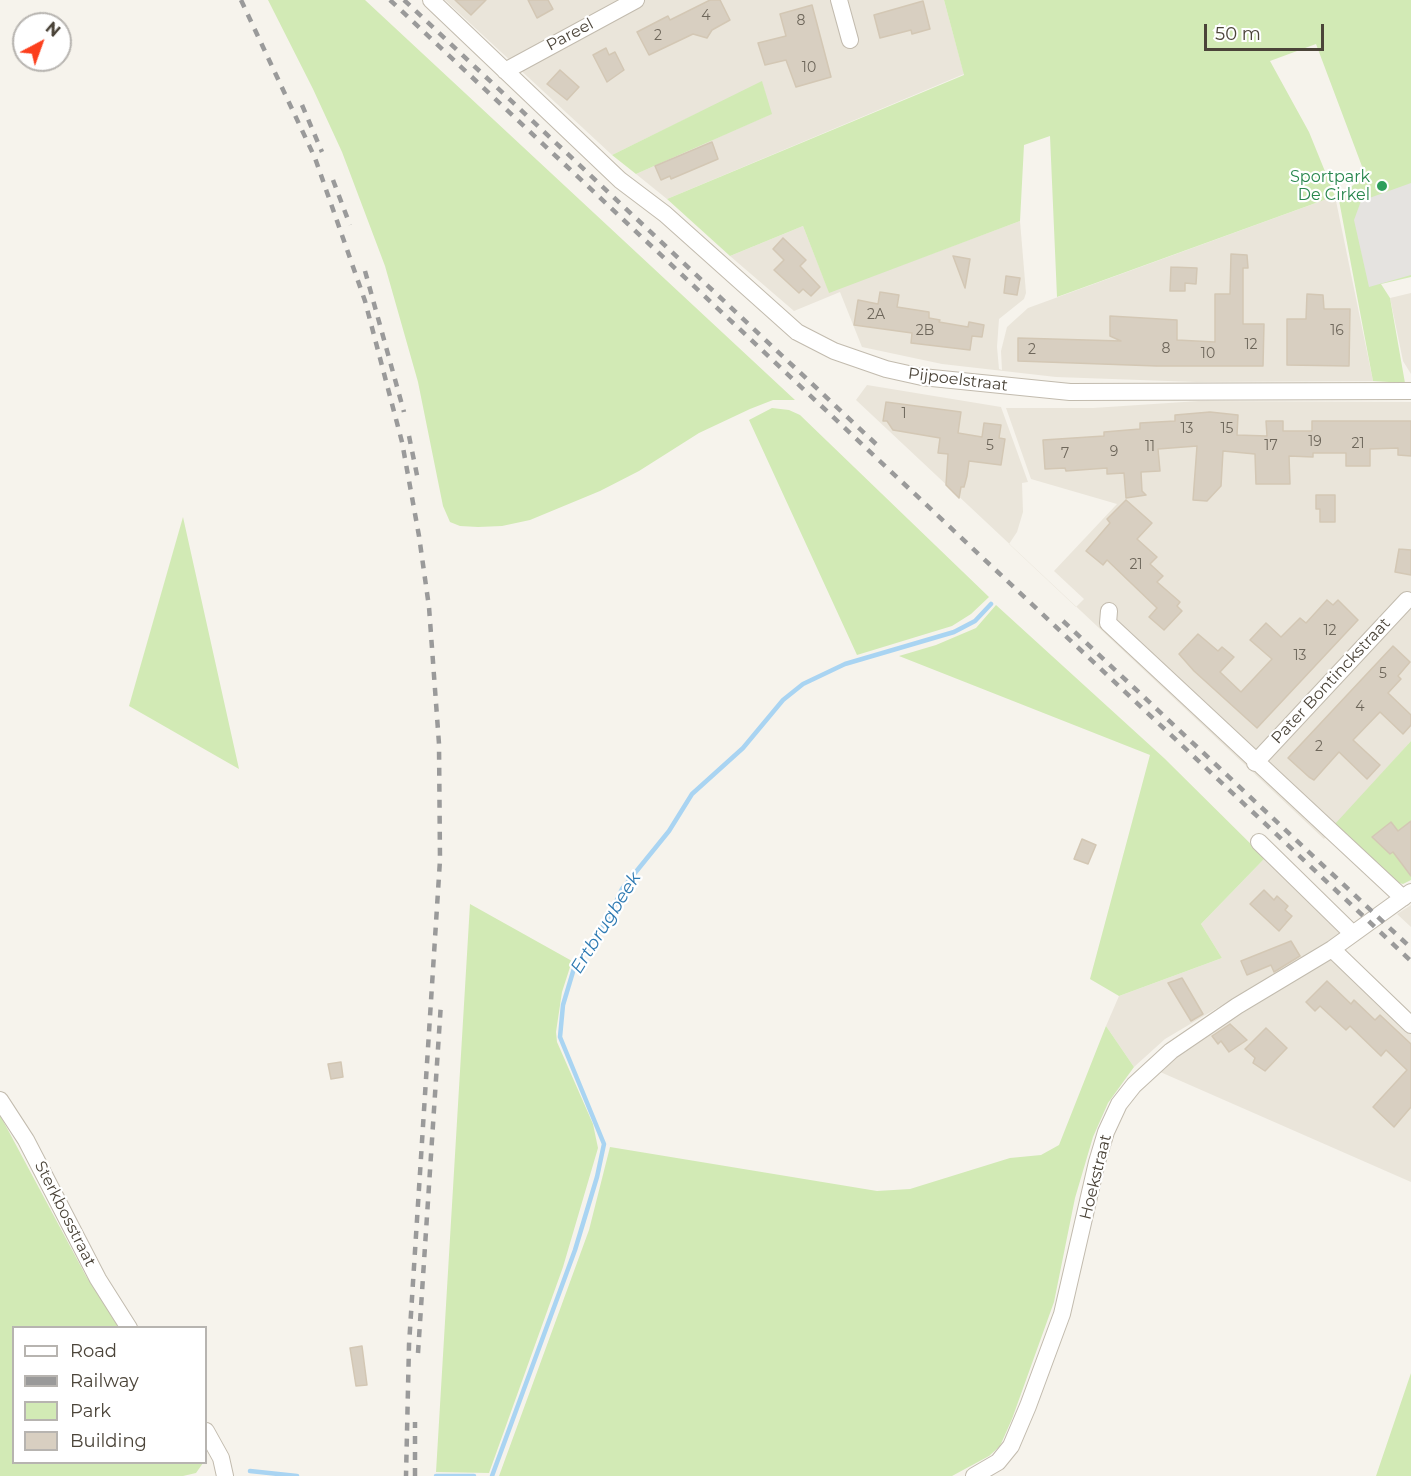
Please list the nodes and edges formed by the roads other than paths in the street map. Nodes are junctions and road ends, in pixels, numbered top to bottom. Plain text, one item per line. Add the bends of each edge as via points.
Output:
1 (431, 0) edge
2 (636, 0) edge
3 (839, 0) edge
4 (850, 40) dead end
5 (505, 71) junction
6 (1411, 391) edge
7 (1407, 600) dead end
8 (1109, 611) dead end
9 (1256, 763) junction
10 (1259, 842) dead end
11 (1407, 895) edge
12 (1353, 934) junction
13 (1332, 949) junction
14 (1411, 1025) edge
15 (0, 1100) edge
16 (128, 1326) edge
17 (207, 1433) edge
18 (225, 1476) edge
19 (974, 1476) edge

1 - 5 street, Pijpoelstraat
2 - 5 street, Pareel
3 - 4 street
5 - 6 street, Pijpoelstraat via 620,180 665,214 796,332 834,351 922,377 1070,392
7 - 9 street, Pater Bontinckstraat
8 - 9 street via 1108,622
9 - 11 street
10 - 12 street
11 - 12 street, Hoekstraat
12 - 13 street, Hoekstraat
13 - 14 street
13 - 19 street, Hoekstraat via 1171,1051 1119,1104 1097,1162 1062,1314 1028,1406 1011,1446 998,1462
15 - 16 street, Sterkbosstraat
17 - 18 street via 221,1458

